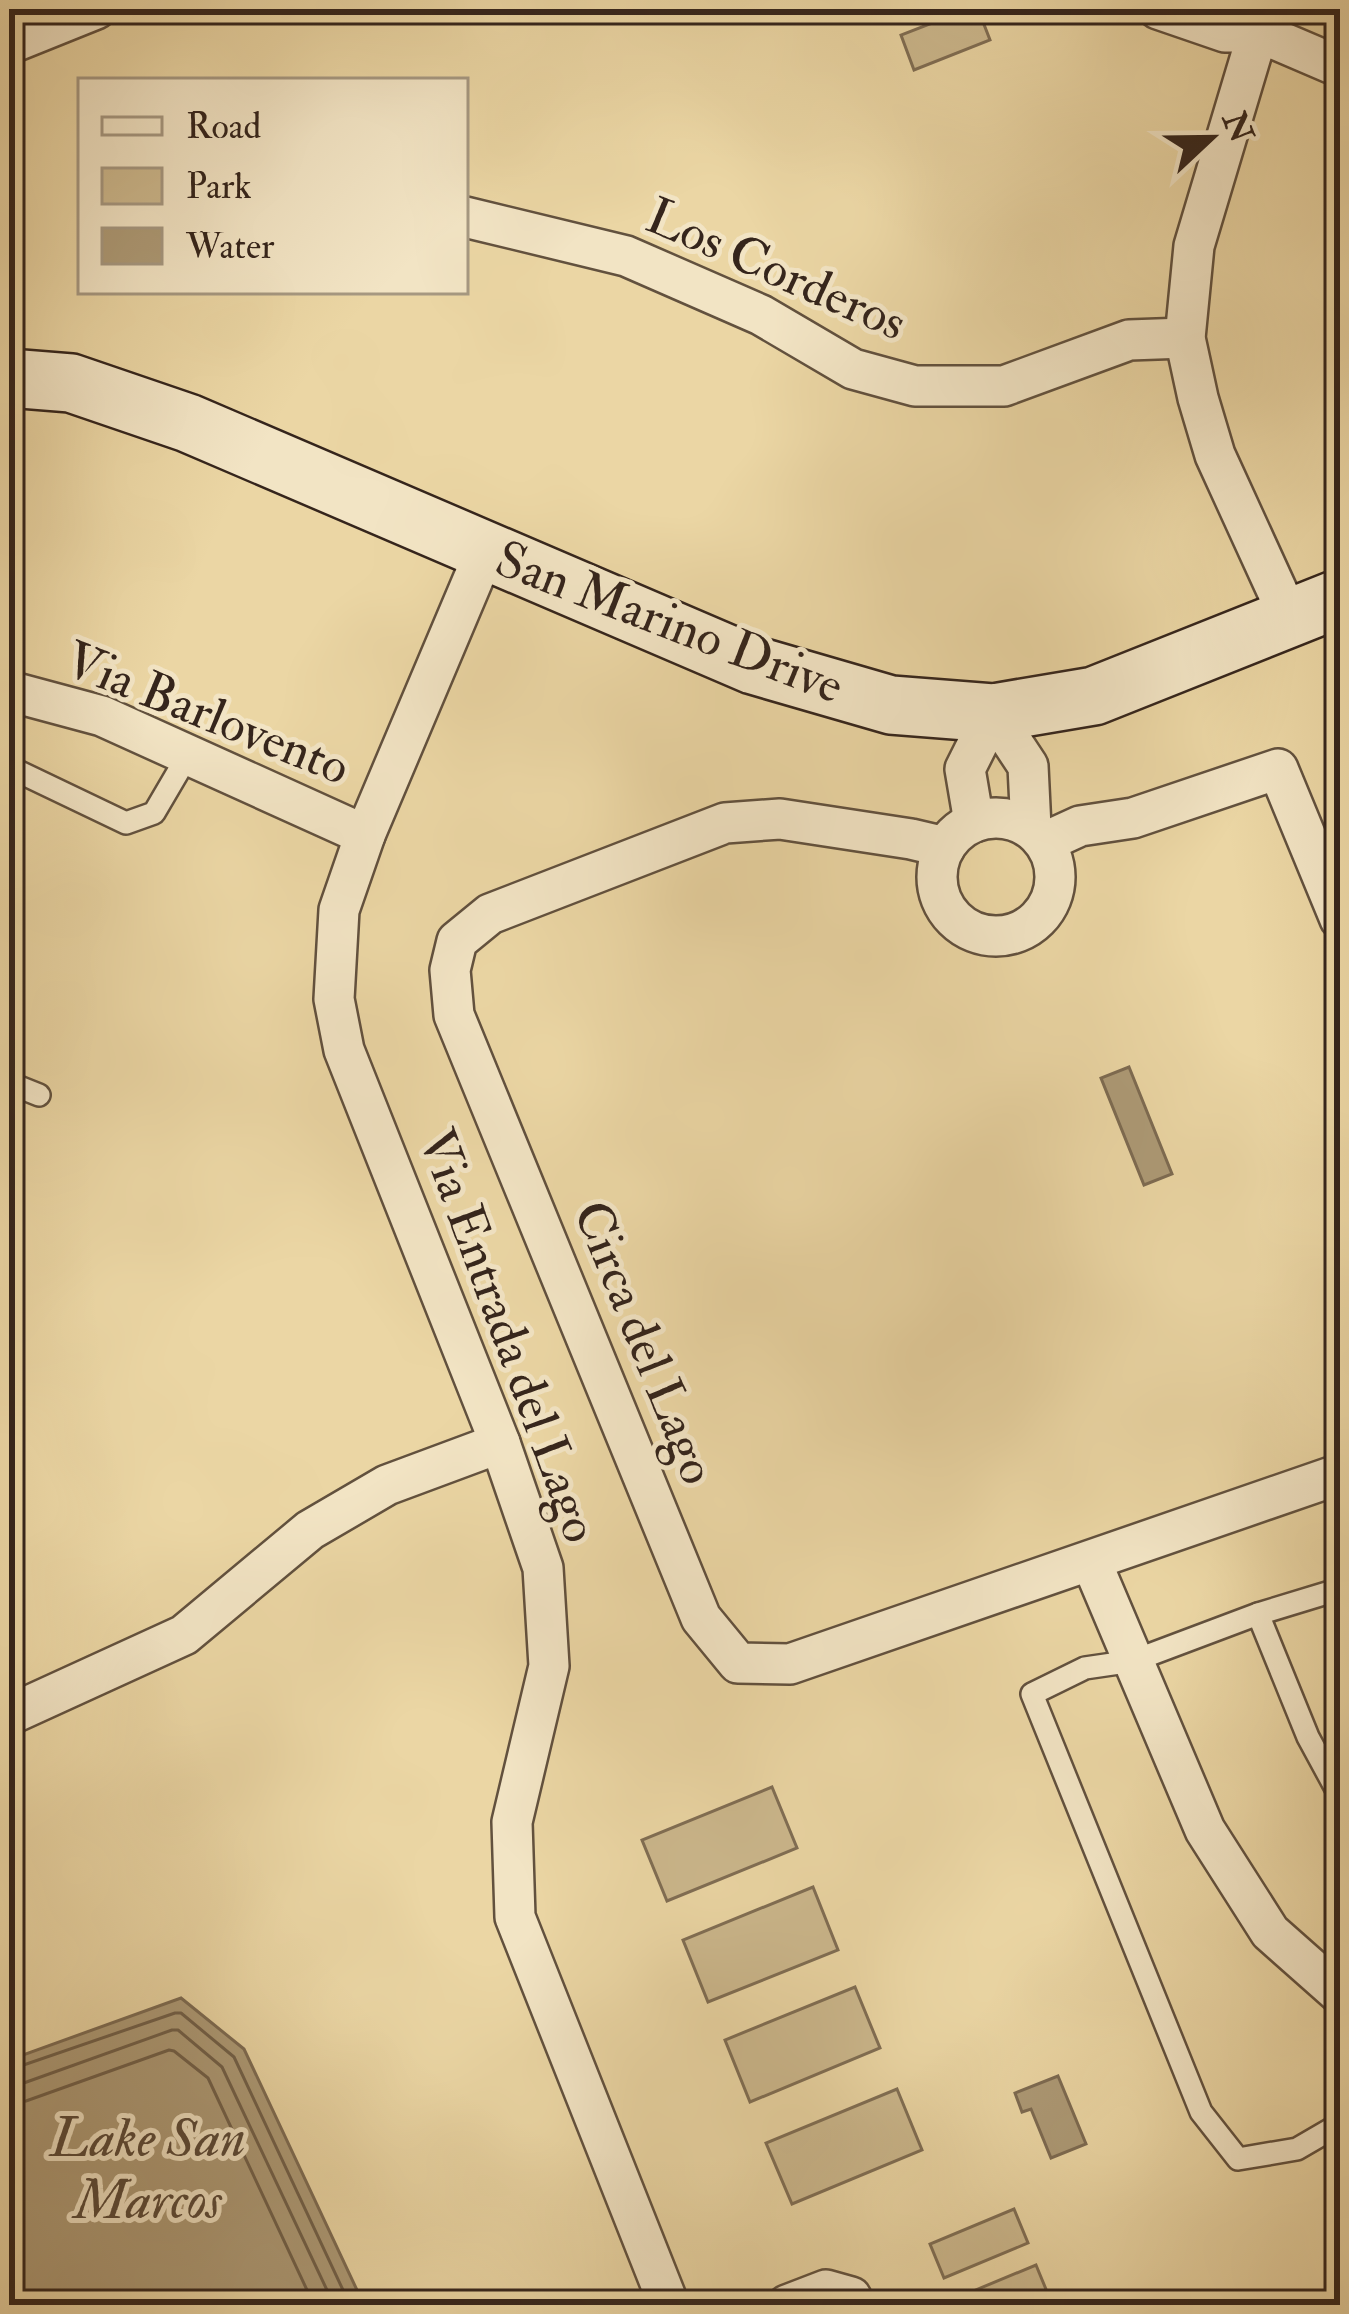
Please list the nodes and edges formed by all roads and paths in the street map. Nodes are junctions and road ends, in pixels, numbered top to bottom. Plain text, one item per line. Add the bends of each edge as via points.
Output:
1 (96, 9) edge
2 (1158, 9) edge
3 (1261, 21) edge
4 (9, 44) edge
5 (1340, 67) edge
6 (468, 219) edge
7 (1186, 338) junction
8 (9, 378) edge
9 (486, 549) junction
10 (1315, 608) edge
11 (9, 691) edge
12 (993, 713) junction
13 (188, 755) junction
14 (9, 767) edge
15 (959, 834) junction
16 (365, 835) junction
17 (1038, 835) junction
18 (1340, 919) edge
19 (9, 1083) edge
20 (39, 1096) dead end
21 (500, 1443) junction
22 (1340, 1474) edge
23 (1090, 1561) junction
24 (1340, 1589) edge
25 (1258, 1614) junction
26 (1133, 1661) junction
27 (9, 1715) edge
28 (1340, 1796) edge
29 (1340, 1994) edge
30 (1340, 2124) edge
31 (669, 2305) edge
32 (788, 2305) edge
33 (855, 2305) edge

1 - 4 street
2 - 3 street via 1225,32
3 - 5 street
3 - 7 street via 1194,246
6 - 7 street, Los Corderos via 626,256 761,315 853,369 914,386 1004,386 1129,340
7 - 10 street via 1215,455
8 - 9 street, San Marino Drive via 71,383 188,423
9 - 12 street, San Marino Drive via 753,665 891,705
9 - 16 street, Via Entrada del Lago
10 - 12 street, San Marino Drive via 1094,696
11 - 13 street, Via Barlovento via 102,716
12 - 15 street via 965,770
12 - 17 street via 1028,766
13 - 14 lane via 154,813 126,824
13 - 16 street, Via Barlovento
15 - 17 street, Circa del Lago via 993,817
15 - 17 street via 938,865 937,884 954,918 987,936 1026,929 1052,899 1054,860
15 - 23 street, Circa del Lago via 780,819 725,823 490,914 457,940 454,1015 701,1618 738,1663 790,1664
16 - 21 street, Via Entrada del Lago via 339,910 334,999 344,1050
17 - 18 street, Circa del Lago via 1132,818 1278,769
19 - 20 lane
21 - 27 street via 387,1485 310,1530 184,1635
21 - 31 street, Via Entrada del Lago via 543,1568 550,1666 512,1822 515,1917
22 - 23 street, Circa del Lago
23 - 26 street
24 - 25 lane
25 - 26 lane
25 - 28 lane
26 - 29 street via 1205,1830 1270,1932
26 - 30 lane via 1084,1668 1032,1694 1201,2112 1238,2159 1298,2149
32 - 33 street via 826,2290

